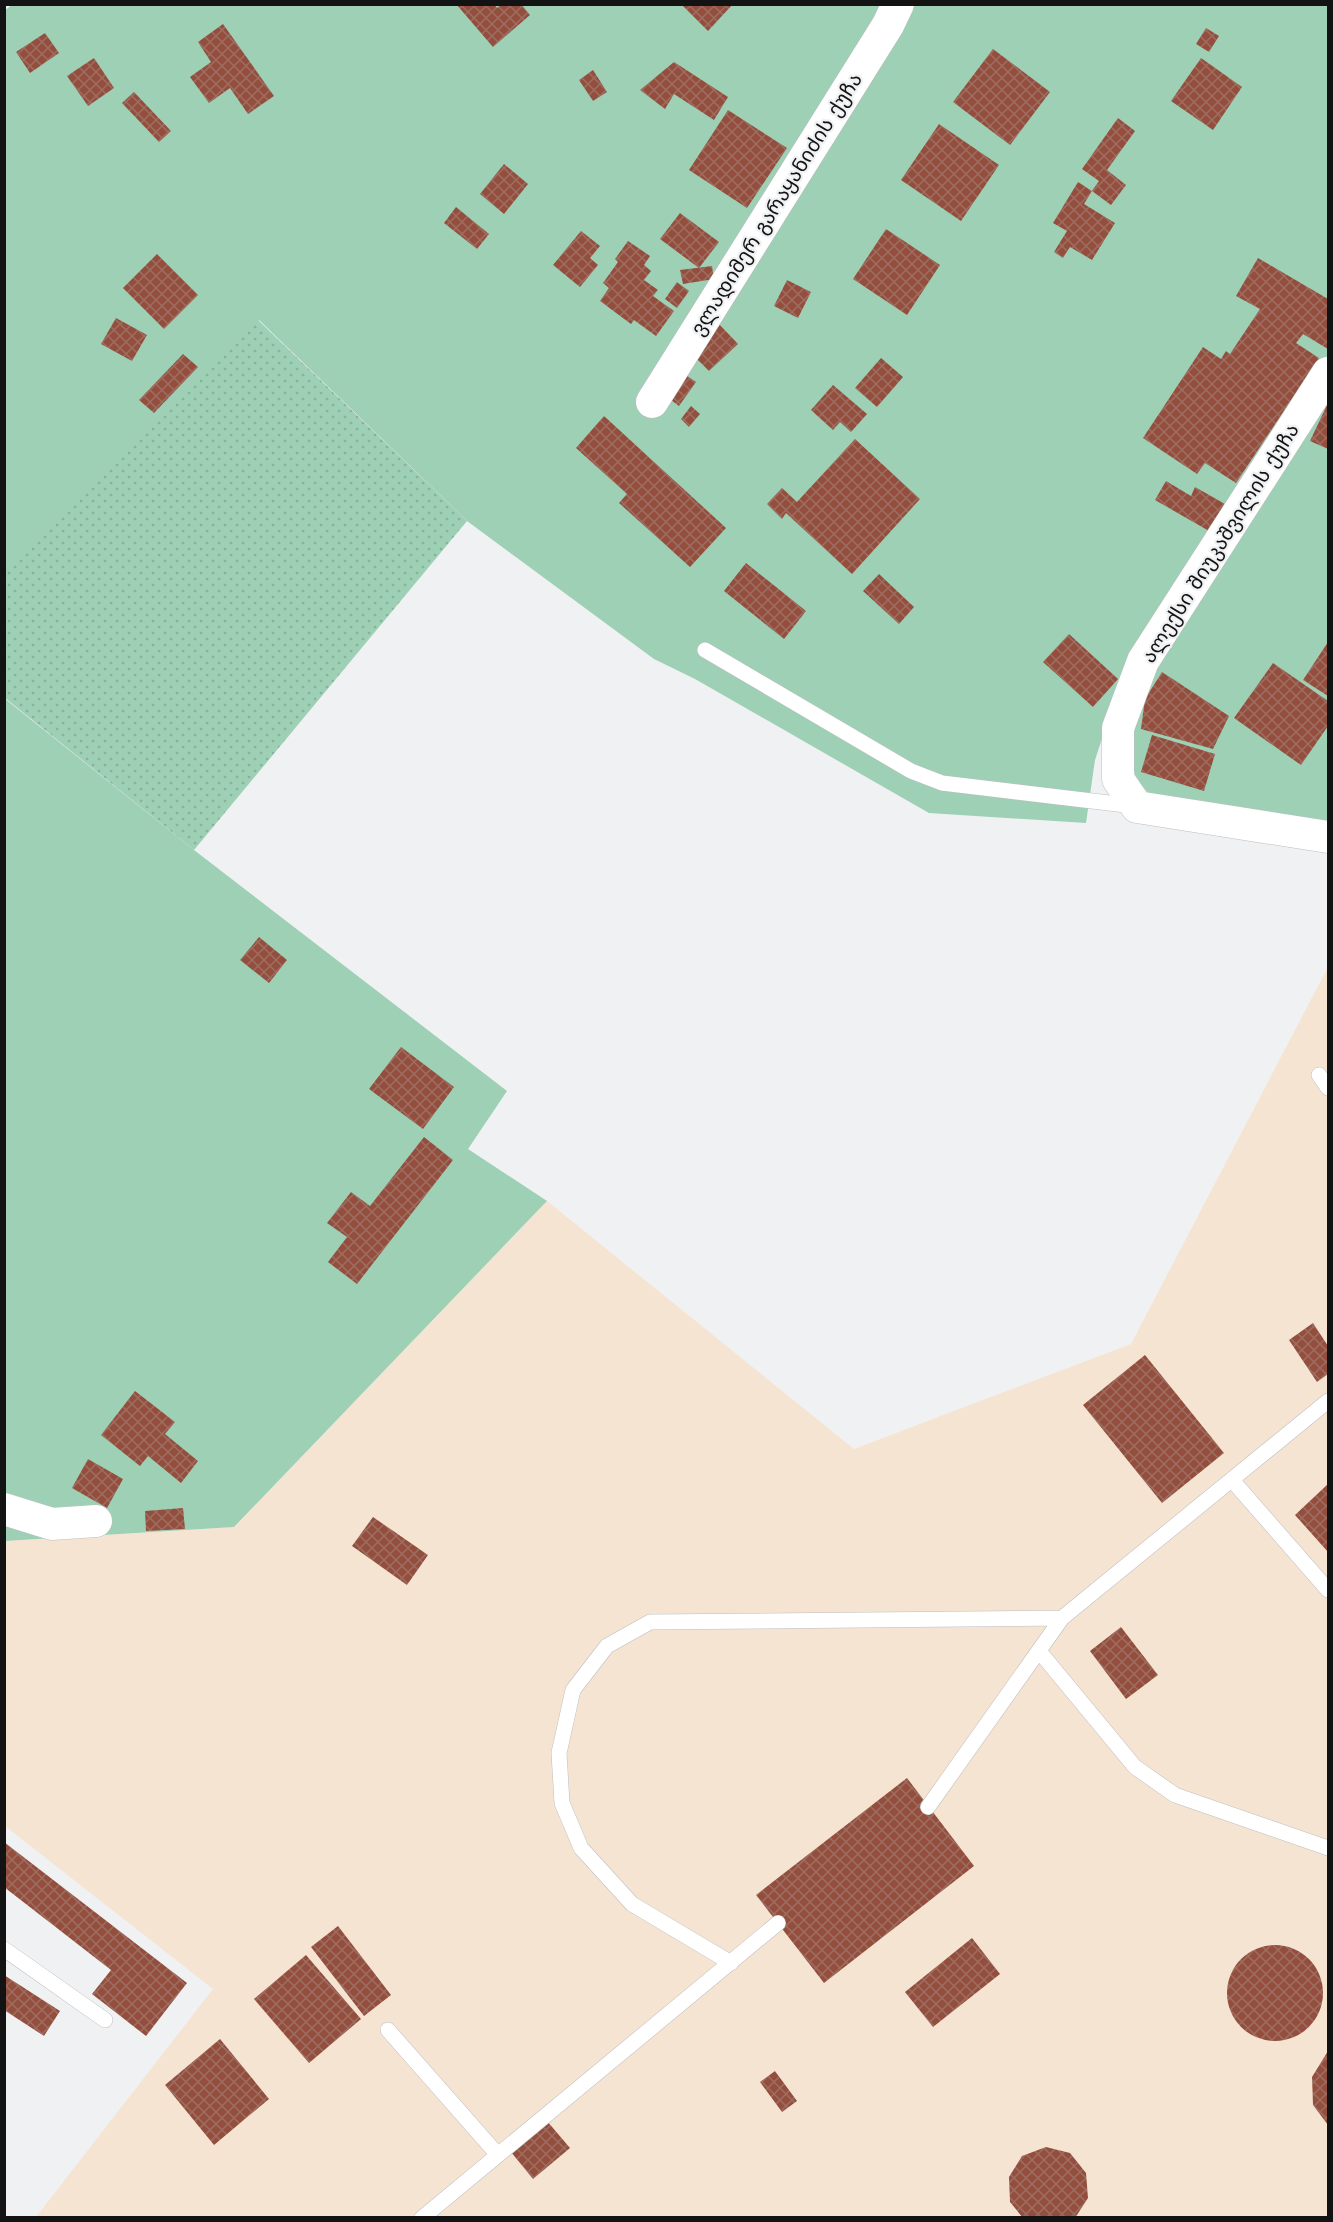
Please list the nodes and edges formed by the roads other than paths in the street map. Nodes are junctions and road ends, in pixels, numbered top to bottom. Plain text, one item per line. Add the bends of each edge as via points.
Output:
1 (898, 4) edge
2 (1329, 373) edge
3 (652, 402) dead end
4 (705, 650) dead end
5 (1137, 807) junction
6 (1329, 837) edge
7 (1319, 1075) dead end
8 (1329, 1088) edge
9 (1329, 1401) edge
10 (1232, 1480) junction
11 (4, 1509) edge
12 (96, 1521) dead end
13 (1329, 1590) edge
14 (1062, 1618) junction
15 (1039, 1652) junction
16 (928, 1807) dead end
17 (1329, 1848) edge
18 (778, 1923) dead end
19 (4, 1948) edge
20 (731, 1963) junction
21 (105, 2020) dead end
22 (388, 2030) dead end
23 (498, 2155) junction
24 (422, 2217) edge

1 - 3 street, ვლადიმერ გარაყანიძის ქუჩა
2 - 5 street, ალექსი შიუკაშვილის ქუჩა via 1143,661 1118,728 1118,779
4 - 5 lane via 911,771 942,783
5 - 6 street
7 - 8 lane
9 - 10 lane
10 - 13 lane
10 - 14 lane
11 - 12 street via 52,1524
14 - 15 lane
14 - 20 lane via 651,1622 607,1646 573,1690 559,1753 562,1803 581,1848 632,1904
15 - 16 lane
15 - 17 lane via 1135,1767 1175,1795
18 - 20 lane
19 - 21 lane
20 - 23 lane
22 - 23 lane
23 - 24 lane

